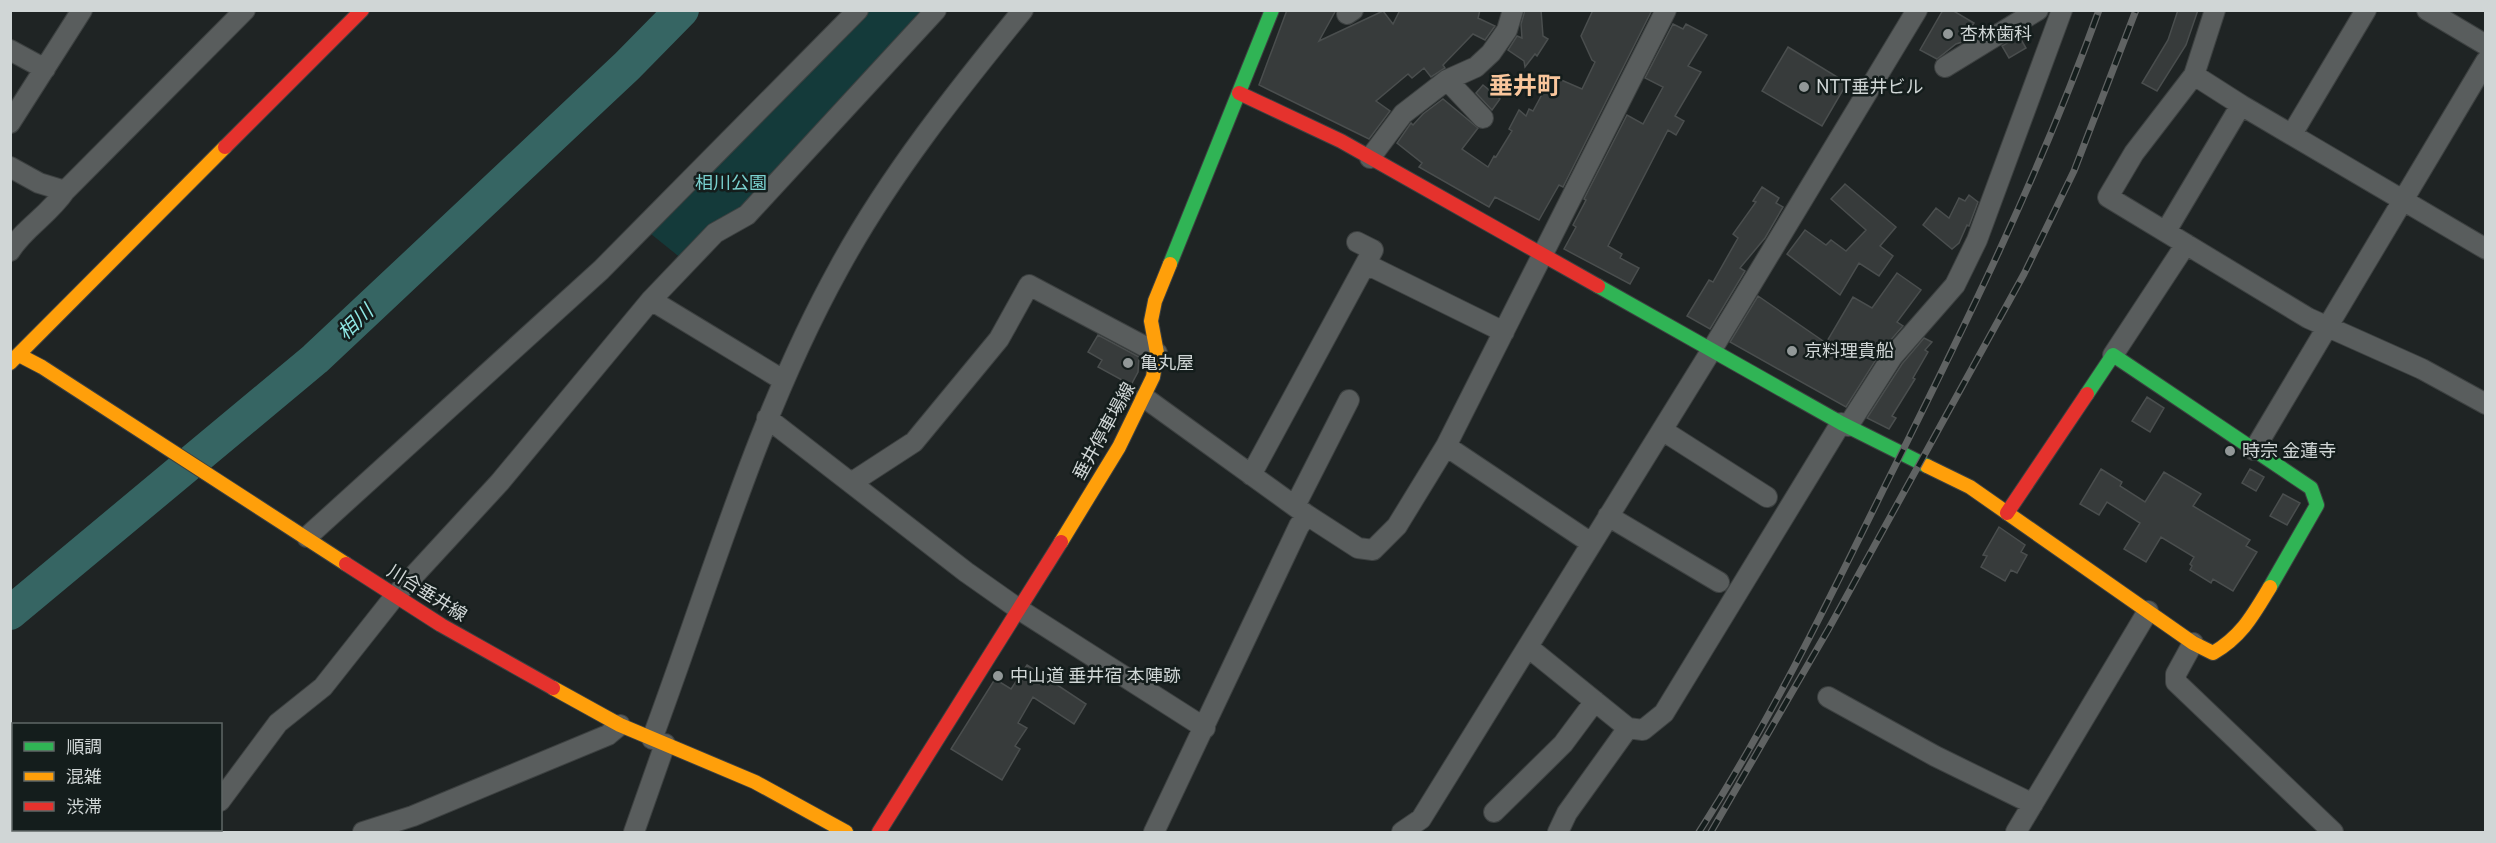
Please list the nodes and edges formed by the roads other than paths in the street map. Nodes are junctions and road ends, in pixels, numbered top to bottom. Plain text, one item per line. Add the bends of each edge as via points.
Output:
1 (82, 10) edge
2 (245, 10) edge
3 (362, 10) edge
4 (858, 10) edge
5 (936, 10) edge
6 (1023, 10) edge
7 (1272, 10) edge
8 (1513, 10) edge
9 (1666, 10) edge
10 (1917, 10) edge
11 (2038, 10) edge
12 (2062, 10) edge
13 (2215, 10) edge
14 (2366, 10) edge
15 (2427, 10) edge
16 (2486, 45) edge
17 (10, 50) edge
18 (2486, 61) edge
19 (1945, 67) dead end
20 (45, 69) junction
21 (2194, 75) junction
22 (1447, 80) junction
23 (1239, 93) junction
24 (2241, 105) junction
25 (1483, 118) dead end
26 (10, 123) edge
27 (2292, 134) junction
28 (1370, 158) junction
29 (10, 167) edge
30 (65, 191) junction
31 (2403, 200) junction
32 (2166, 231) junction
33 (1357, 242) dead end
34 (2186, 244) junction
35 (2486, 249) edge
36 (10, 250) edge
37 (1543, 256) junction
38 (1366, 264) junction
39 (651, 300) junction
40 (2329, 326) junction
41 (1504, 332) junction
42 (1711, 351) junction
43 (1157, 353) junction
44 (2113, 355) junction
45 (13, 356) edge
46 (783, 380) junction
47 (1145, 398) junction
48 (1349, 400) dead end
49 (2486, 404) edge
50 (767, 418) junction
51 (1845, 425) junction
52 (1662, 430) junction
53 (1446, 446) junction
54 (2254, 450) junction
55 (1251, 475) junction
56 (851, 483) junction
57 (1767, 497) dead end
58 (1301, 510) junction
59 (2007, 513) junction
60 (1608, 516) junction
61 (300, 533) junction
62 (1592, 543) junction
63 (1719, 582) dead end
64 (395, 596) junction
65 (1020, 610) junction
66 (2148, 611) junction
67 (2193, 644) junction
68 (1528, 647) junction
69 (1828, 697) dead end
70 (1595, 701) junction
71 (620, 725) junction
72 (1205, 728) junction
73 (1628, 728) junction
74 (658, 742) junction
75 (222, 798) edge
76 (2033, 804) junction
77 (1494, 812) dead end
78 (363, 832) edge
79 (634, 832) edge
80 (846, 832) edge
81 (879, 832) edge
82 (1154, 832) edge
83 (1402, 832) edge
84 (1558, 832) edge
85 (2016, 832) edge
86 (2333, 832) edge

1 - 20 street
2 - 30 street
3 - 45 street
4 - 61 street via 601,270
5 - 39 street via 747,215 715,233
6 - 46 street via 967,79 869,217 838,268
7 - 23 street, 垂井停車場線
8 - 22 street via 1507,30 1491,53 1476,67
9 - 37 street
10 - 42 street
11 - 19 street
12 - 51 street via 1977,240 1955,285 1892,357
13 - 21 street
14 - 27 street
15 - 16 street
17 - 20 street
18 - 31 street
20 - 26 street
21 - 24 street
21 - 32 street via 2134,153 2108,197
22 - 25 street
22 - 28 street via 1403,114
23 - 28 street
23 - 43 street, 垂井停車場線 via 1155,300 1151,321
24 - 27 street
24 - 32 street
27 - 31 street
28 - 37 street
29 - 30 street via 39,183
30 - 36 street via 54,208
31 - 35 street
31 - 40 street
32 - 34 street
33 - 38 street via 1373,250
34 - 40 street via 2308,318
34 - 44 street
37 - 41 street
37 - 42 street
38 - 41 street
38 - 55 street
39 - 46 street
39 - 64 street via 500,482
40 - 49 street
40 - 54 street
41 - 53 street
42 - 51 street
42 - 52 street
43 - 47 street, 垂井停車場線
43 - 56 street via 1029,285 999,339 914,442
44 - 54 street
44 - 59 street
45 - 61 street, 川合垂井線 via 42,367
46 - 50 street
47 - 55 street
47 - 65 street, 垂井停車場線
48 - 58 street
50 - 56 street
50 - 74 street
51 - 59 street via 1970,487
51 - 73 street via 1664,713 1643,730
52 - 57 street
52 - 60 street
53 - 58 street via 1397,526 1373,550 1358,548
53 - 62 street
54 - 67 street via 2311,488 2317,505 2250,621 2230,643 2213,653
55 - 58 street
56 - 65 street
58 - 72 street via 1299,526
59 - 66 street
60 - 62 street
60 - 63 street
61 - 64 street, 川合垂井線
62 - 68 street
64 - 71 street, 川合垂井線
64 - 75 street via 323,687 278,723
65 - 72 street
65 - 81 street, 垂井停車場線
66 - 67 street
66 - 76 street
67 - 86 street via 2176,674 2176,682
68 - 70 street
68 - 83 street via 1420,819
69 - 76 street
70 - 73 street
70 - 77 street via 1563,744
71 - 74 street, 川合垂井線
71 - 78 street via 608,735 413,816
72 - 82 street
73 - 84 street via 1567,813
74 - 79 street
74 - 80 street, 川合垂井線 via 755,782
76 - 85 street

